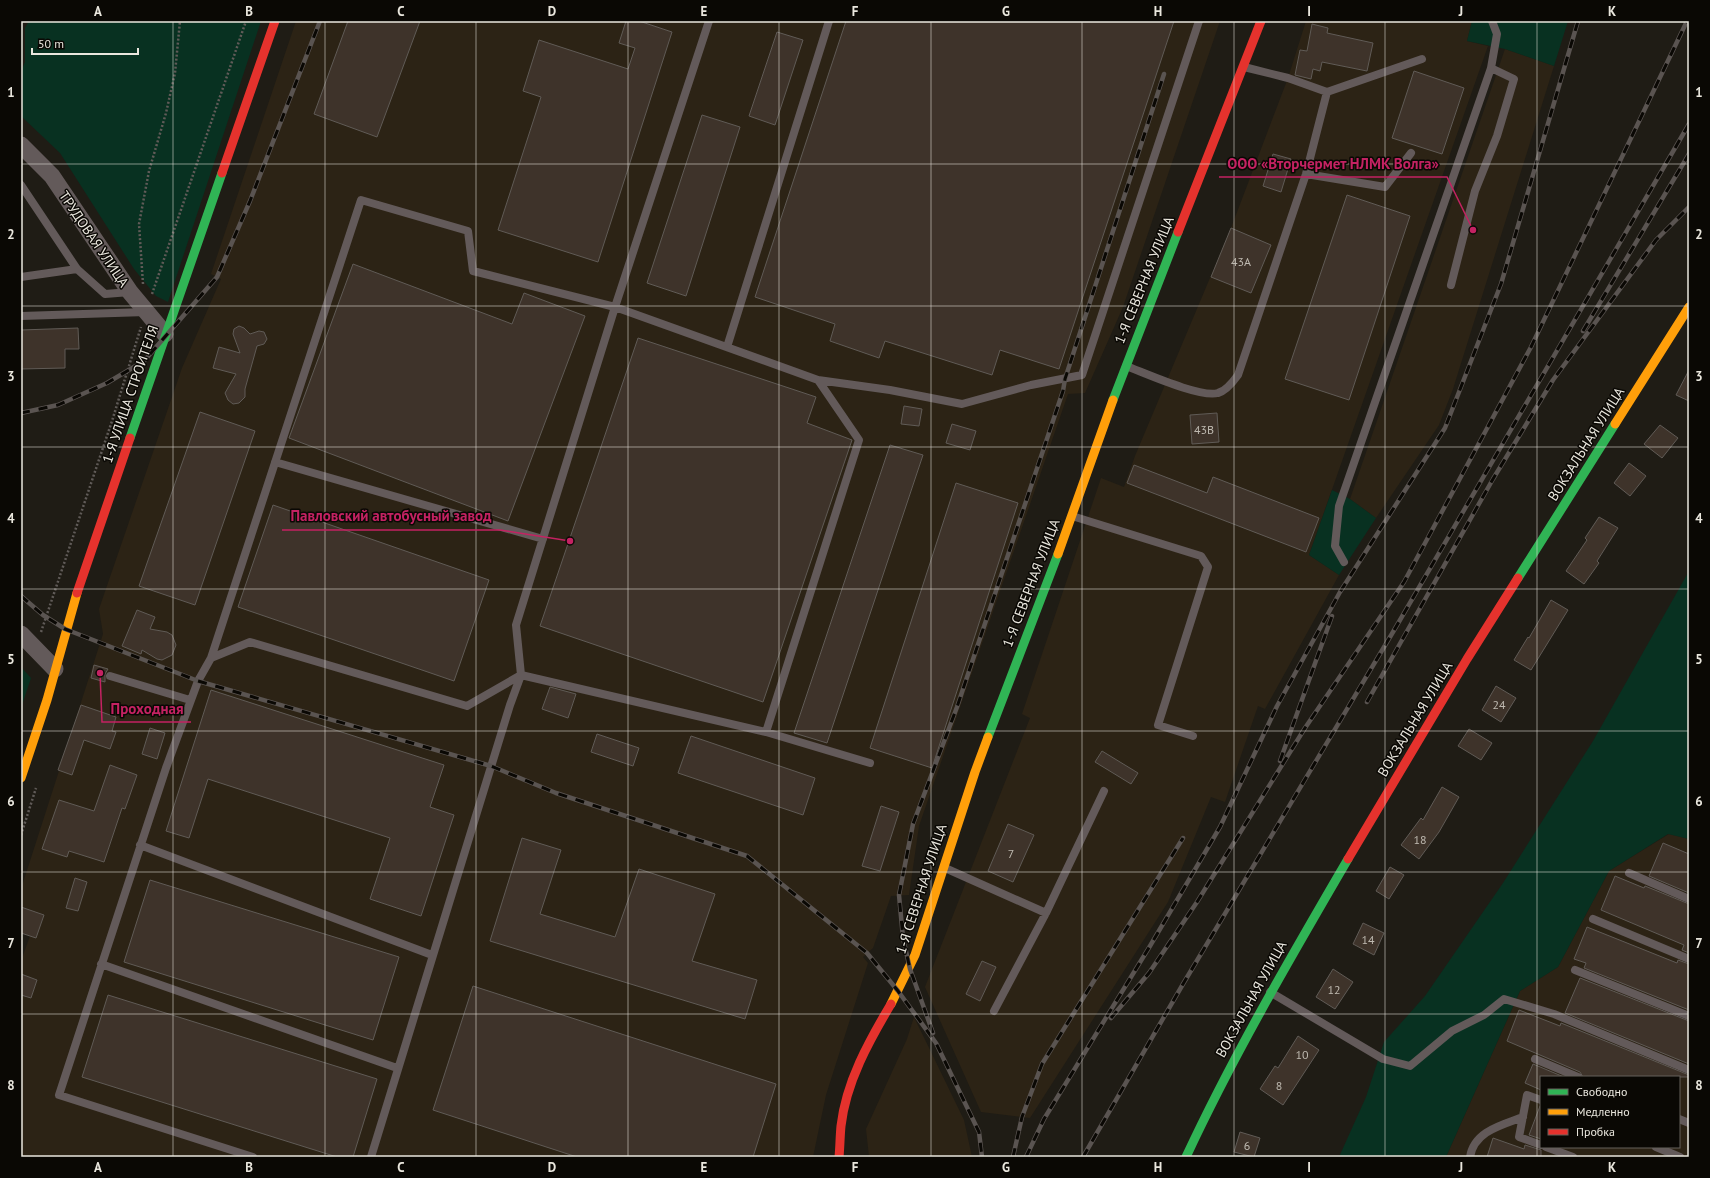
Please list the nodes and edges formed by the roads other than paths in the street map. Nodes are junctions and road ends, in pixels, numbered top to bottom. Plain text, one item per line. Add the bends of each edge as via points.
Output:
1 (274, 21) edge
2 (709, 21) edge
3 (828, 21) edge
4 (1199, 21) edge
5 (1261, 21) edge
6 (1492, 21) edge
7 (1422, 59) dead end
8 (1244, 66) junction
9 (1491, 68) junction
10 (1327, 92) junction
11 (21, 145) edge
12 (1411, 153) dead end
13 (1306, 174) junction
14 (21, 185) edge
15 (77, 269) junction
16 (21, 277) edge
17 (1452, 285) dead end
18 (130, 292) junction
19 (615, 307) junction
20 (1689, 307) edge
21 (146, 312) junction
22 (21, 316) edge
23 (166, 334) junction
24 (727, 347) junction
25 (1125, 366) junction
26 (818, 380) junction
27 (275, 462) junction
28 (1072, 516) junction
29 (543, 539) junction
30 (1344, 562) dead end
31 (21, 634) edge
32 (211, 658) junction
33 (54, 669) junction
34 (521, 675) junction
35 (110, 676) dead end
36 (190, 700) junction
37 (766, 732) junction
38 (1193, 736) dead end
39 (870, 763) dead end
40 (21, 778) edge
41 (1104, 791) dead end
42 (140, 845) junction
43 (943, 866) junction
44 (1629, 874) dead end
45 (1689, 899) edge
46 (1046, 913) junction
47 (1593, 919) dead end
48 (432, 955) junction
49 (1689, 959) edge
50 (101, 964) junction
51 (1575, 970) dead end
52 (1270, 992) junction
53 (994, 1011) dead end
54 (1689, 1016) edge
55 (1535, 1059) dead end
56 (397, 1068) junction
57 (1689, 1070) edge
58 (1576, 1076) edge
59 (1540, 1100) edge
60 (1523, 1117) junction
61 (1540, 1145) edge
62 (1549, 1148) edge
63 (1658, 1148) edge
64 (253, 1157) edge
65 (370, 1157) edge
66 (839, 1157) edge
67 (1186, 1157) edge
68 (1470, 1157) edge
69 (1573, 1157) edge
70 (1680, 1157) edge

1 - 23 street, 1-Я УЛИЦА СТРОИТЕЛЯ
2 - 19 lane
3 - 24 lane
4 - 26 lane via 1082,375 1031,385 962,404
5 - 8 street, 1-Я СЕВЕРНАЯ УЛИЦА
6 - 9 lane via 1497,34
7 - 10 lane
8 - 10 lane
8 - 25 street, 1-Я СЕВЕРНАЯ УЛИЦА
9 - 17 lane via 1514,79 1497,136 1475,190
9 - 30 lane via 1339,506 1336,546
10 - 13 lane
11 - 18 street, ТРУДОВАЯ УЛИЦА via 52,176
12 - 13 lane via 1385,187
13 - 25 lane via 1248,350 1232,384 1218,393 1192,392
14 - 15 lane
15 - 16 lane
15 - 18 lane via 105,294
18 - 21 street, ТРУДОВАЯ УЛИЦА
19 - 24 lane
19 - 27 lane via 473,271 468,231 361,200
19 - 29 lane
20 - 52 street, ВОКЗАЛЬНАЯ УЛИЦА via 1467,659
21 - 22 lane
21 - 23 street, ТРУДОВАЯ УЛИЦА
23 - 33 street, 1-Я УЛИЦА СТРОИТЕЛЯ via 73,603
24 - 26 lane
25 - 28 street, 1-Я СЕВЕРНАЯ УЛИЦА
26 - 37 lane via 859,440
27 - 29 lane
27 - 32 lane
28 - 38 lane via 1201,556 1208,567 1158,725
28 - 43 street, 1-Я СЕВЕРНАЯ УЛИЦА via 975,772
29 - 34 lane via 516,625
31 - 33 street
32 - 34 lane via 250,642 468,706
32 - 36 lane
33 - 40 street, 1-Я УЛИЦА СТРОИТЕЛЯ via 47,700
34 - 37 lane
34 - 48 lane
35 - 36 lane
36 - 42 lane
37 - 39 lane
41 - 46 lane
42 - 48 lane
42 - 50 lane
43 - 46 lane
43 - 66 street, 1-Я СЕВЕРНАЯ УЛИЦА via 910,969 870,1039 852,1082 841,1124
44 - 45 lane
46 - 53 lane
47 - 49 lane
48 - 56 lane
50 - 56 lane
50 - 64 lane via 59,1096
51 - 54 lane
52 - 57 lane via 1383,1059 1410,1066 1452,1031 1484,1015 1504,1000 1554,1014
52 - 67 street, ВОКЗАЛЬНАЯ УЛИЦА via 1216,1093
55 - 58 lane
56 - 65 lane
59 - 60 lane via 1527,1095
60 - 61 lane via 1520,1138
60 - 68 lane via 1489,1129 1471,1148
62 - 69 lane
63 - 70 lane

